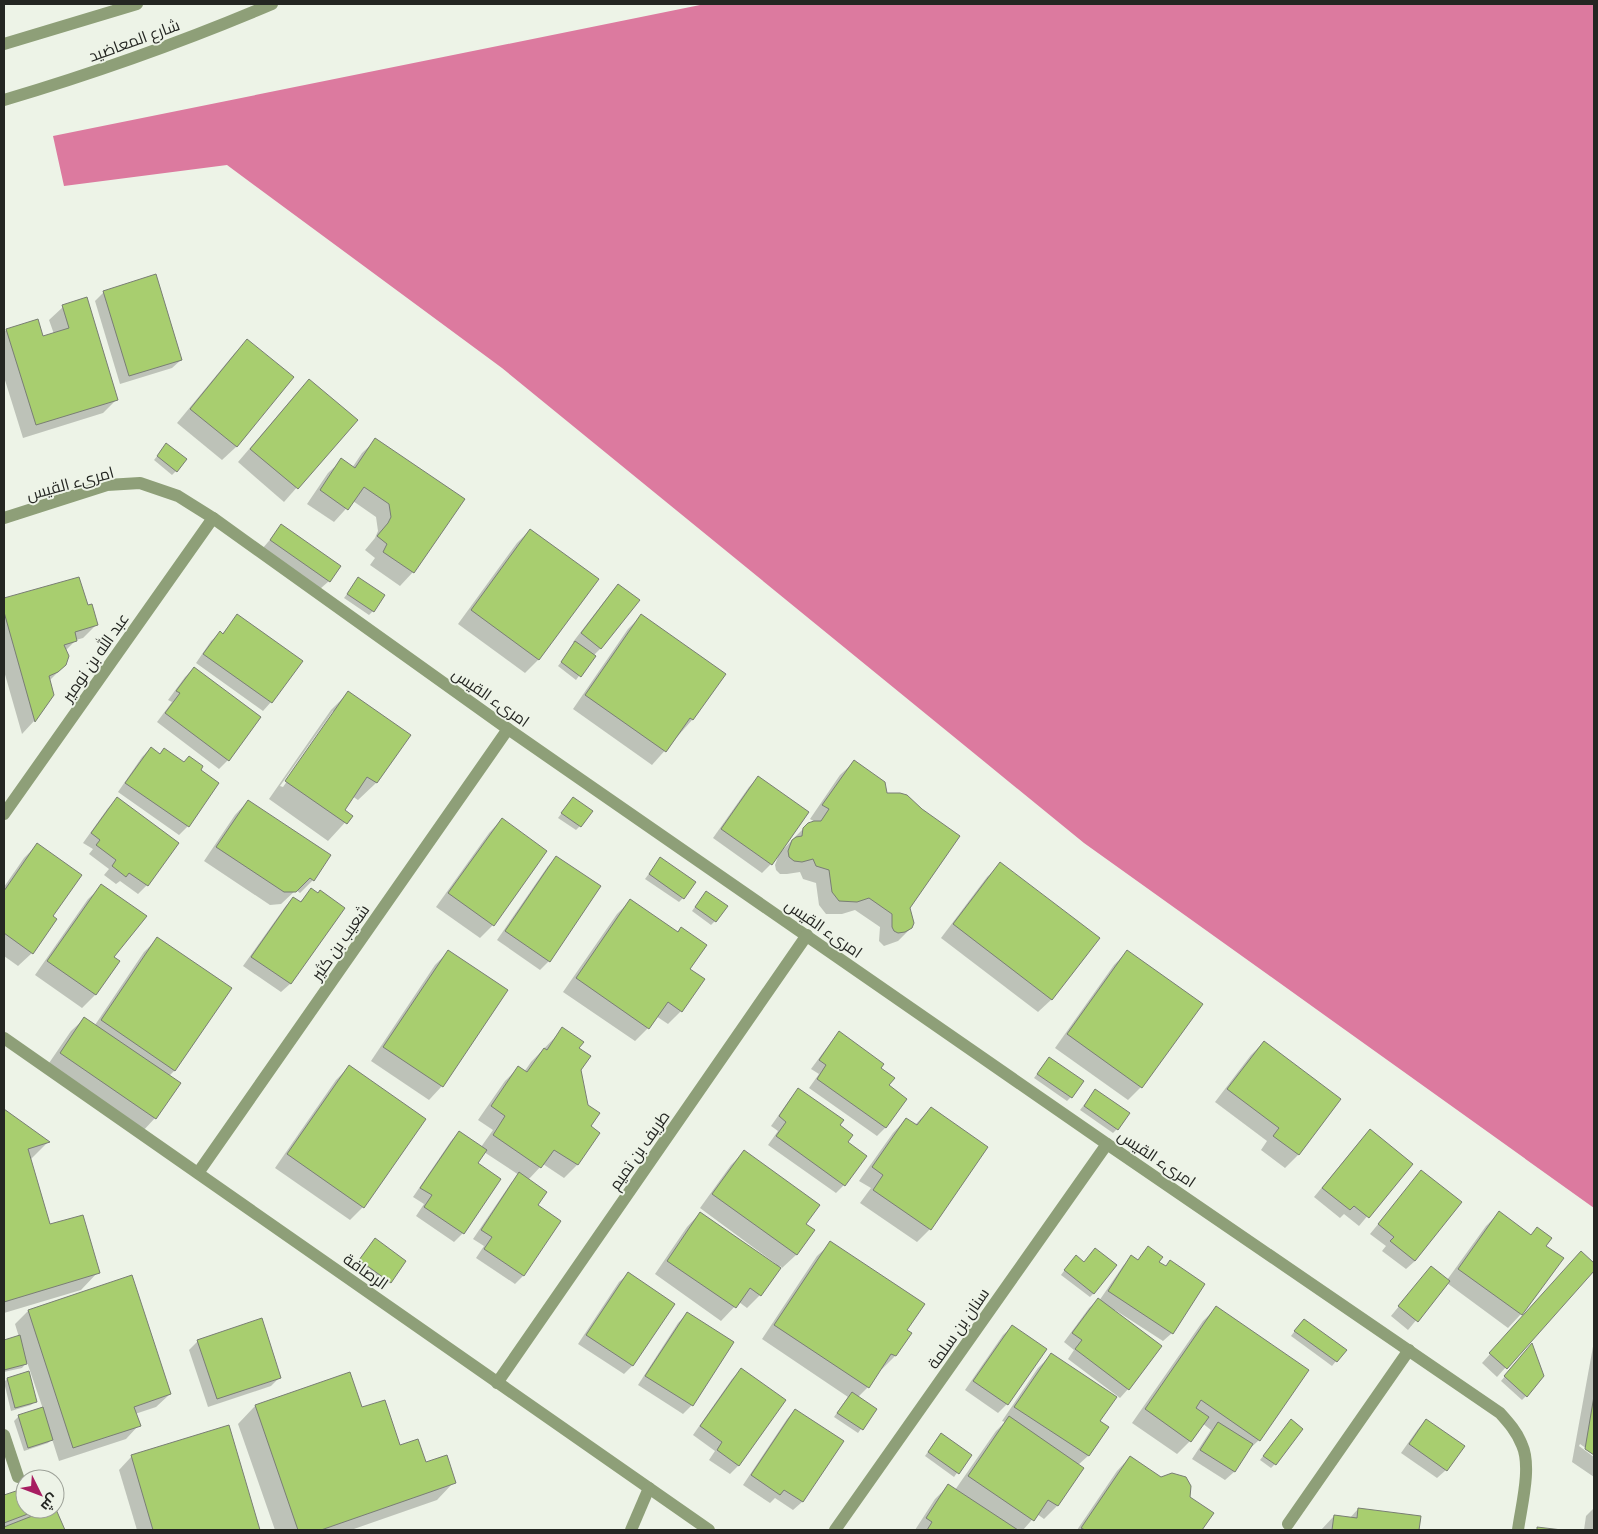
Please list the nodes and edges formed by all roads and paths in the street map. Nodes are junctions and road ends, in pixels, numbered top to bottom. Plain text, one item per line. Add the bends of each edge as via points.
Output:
1 (137, 4) edge
2 (272, 4) edge
3 (4, 44) edge
4 (4, 100) edge
5 (4, 518) edge
6 (213, 518) junction
7 (508, 729) junction
8 (4, 814) edge
9 (807, 935) junction
10 (4, 1038) edge
11 (1107, 1144) junction
12 (198, 1172) junction
13 (1409, 1350) junction
14 (497, 1383) junction
15 (4, 1435) edge
16 (15, 1469) edge
17 (649, 1488) junction
18 (1288, 1524) dead end
19 (631, 1530) edge
20 (709, 1530) edge
21 (835, 1530) edge
22 (1518, 1530) edge

1 - 3 street, شارع المعاضيد
2 - 4 street, شارع المعاضيد via 126,61
5 - 6 street, امرىء القيس via 107,485 140,483 178,496
6 - 7 street, امرىء القيس
6 - 8 street, عبد الله بن نومير
7 - 9 street, امرىء القيس
7 - 12 street, شعيب بن كثير
9 - 11 street, امرىء القيس
9 - 14 street, طريف بن تميم
10 - 12 street, الرصافة
11 - 13 street, امرىء القيس
11 - 21 street, سنان بن سلمة
12 - 14 street, الرصافة
13 - 18 street
13 - 22 street, امرىء القيس via 1500,1413 1514,1430 1523,1446 1526,1461
14 - 17 street, الرصافة
15 - 16 street
17 - 19 street
17 - 20 street, الرصافة

